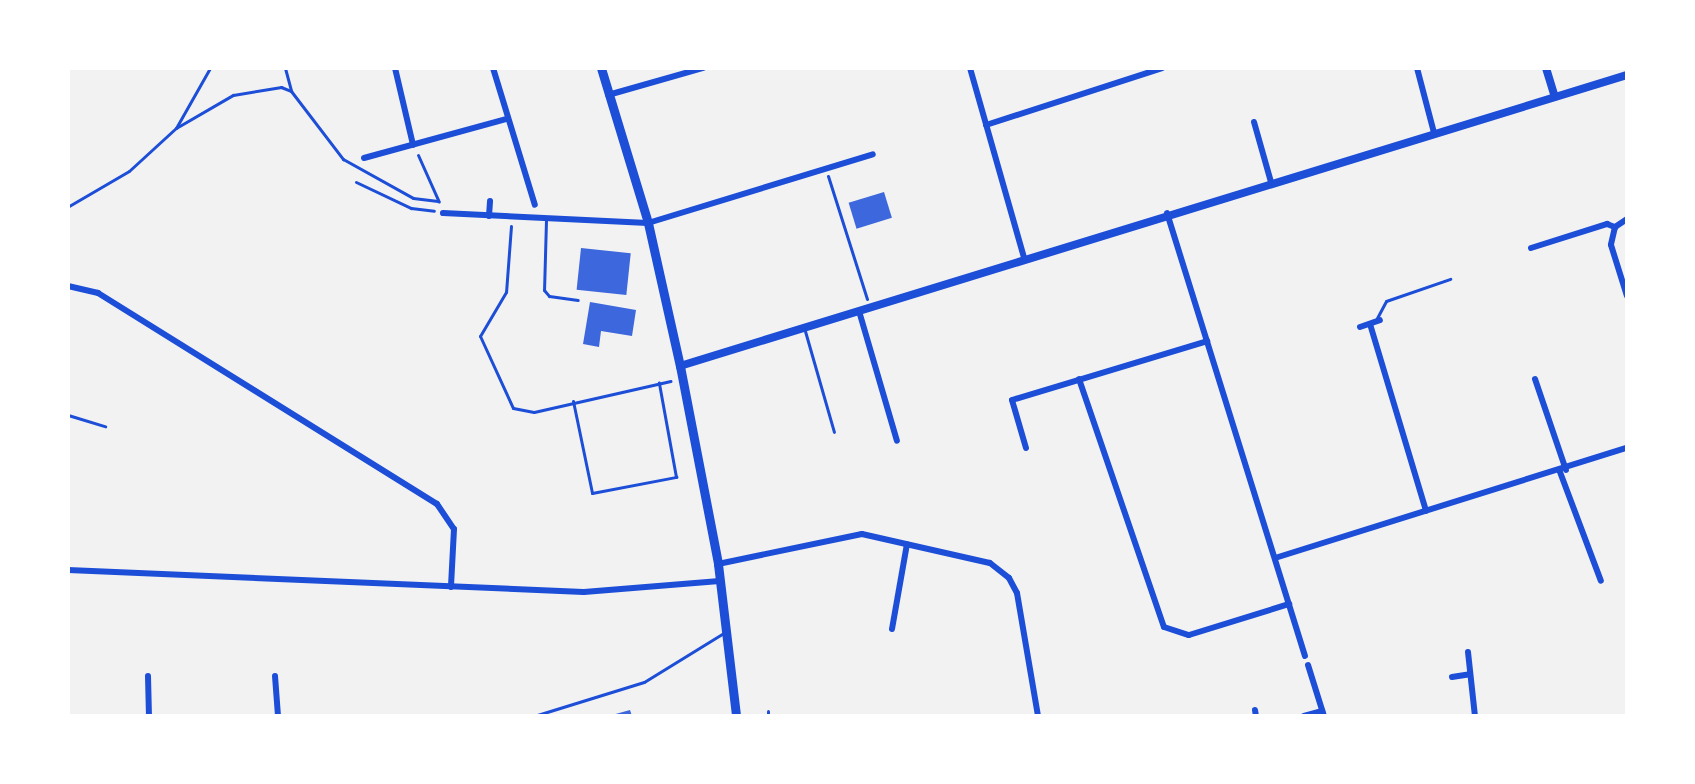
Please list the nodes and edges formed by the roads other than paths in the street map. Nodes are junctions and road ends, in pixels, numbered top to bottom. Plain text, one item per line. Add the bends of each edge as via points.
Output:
1 (395, 68) edge
2 (493, 68) edge
3 (601, 68) edge
4 (703, 68) edge
5 (970, 68) edge
6 (1162, 68) edge
7 (1417, 68) edge
8 (1546, 68) edge
9 (1627, 75) edge
10 (608, 95) junction
11 (1555, 97) junction
12 (507, 119) junction
13 (1254, 122) dead end
14 (986, 125) junction
15 (1434, 133) junction
16 (413, 145) junction
17 (873, 154) dead end
18 (364, 158) dead end
19 (1271, 182) junction
20 (490, 201) dead end
21 (535, 205) dead end
22 (443, 213) road end
23 (1167, 213) junction
24 (489, 216) junction
25 (1627, 219) edge
26 (546, 220) junction
27 (648, 223) junction
28 (1615, 227) junction
29 (1531, 248) dead end
30 (1024, 258) junction
31 (1450, 279) dead end
32 (68, 286) edge
33 (1627, 296) edge
34 (578, 300) dead end
35 (859, 311) junction
36 (1376, 322) junction
37 (804, 327) junction
38 (1360, 327) dead end
39 (1207, 341) junction
40 (680, 366) junction
41 (1079, 379) junction
42 (1535, 379) dead end
43 (834, 432) dead end
44 (897, 441) dead end
45 (1026, 448) dead end
46 (1627, 448) edge
47 (1563, 471) junction
48 (1426, 511) junction
49 (907, 544) junction
50 (1275, 558) junction
51 (718, 564) junction
52 (68, 570) edge
53 (720, 581) junction
54 (1601, 581) dead end
55 (451, 587) junction
56 (1289, 604) junction
57 (892, 629) dead end
58 (726, 632) junction
59 (1468, 652) dead end
60 (1305, 656) dead end
61 (1308, 665) dead end
62 (1470, 674) junction
63 (148, 676) dead end
64 (275, 676) dead end
65 (1452, 677) dead end
66 (1323, 714) edge
67 (149, 716) edge
68 (278, 716) edge
69 (534, 716) edge
70 (736, 716) edge
71 (1038, 716) edge
72 (1304, 716) edge
73 (1475, 716) edge

1 - 16 street
2 - 12 street
3 - 10 main road
4 - 10 street
5 - 14 street
6 - 14 street
7 - 15 street
8 - 11 street
9 - 11 street
10 - 27 main road
11 - 15 street
12 - 16 street
12 - 21 street
13 - 19 street
14 - 30 street
15 - 19 street
16 - 18 street
17 - 27 street
19 - 23 street
20 - 24 street
22 - 24 street
23 - 30 street
23 - 39 street
24 - 26 street
25 - 28 street
26 - 27 street
26 - 34 lane via 544,290 549,296
27 - 40 main road
28 - 29 street via 1607,224
28 - 33 street via 1611,245
30 - 35 street
31 - 36 lane via 1386,301
32 - 55 street via 98,293 437,504 454,529
35 - 37 street
35 - 44 street
36 - 38 street
36 - 48 street
37 - 40 street
37 - 43 lane
39 - 41 street
39 - 50 street
40 - 51 main road
41 - 45 street via 1012,400
41 - 56 street via 1164,627 1189,635
42 - 47 street
46 - 47 street
47 - 48 street
47 - 54 street
48 - 50 street
49 - 51 street via 862,534
49 - 57 street
49 - 71 street via 990,563 1009,578 1019,600
50 - 56 street
51 - 53 main road
52 - 55 street
53 - 55 street via 584,592
53 - 58 main road
56 - 60 street
58 - 69 lane via 644,682
58 - 70 main road
59 - 62 street
61 - 66 street
62 - 65 street
62 - 73 street
63 - 67 street
64 - 68 street
66 - 72 street

